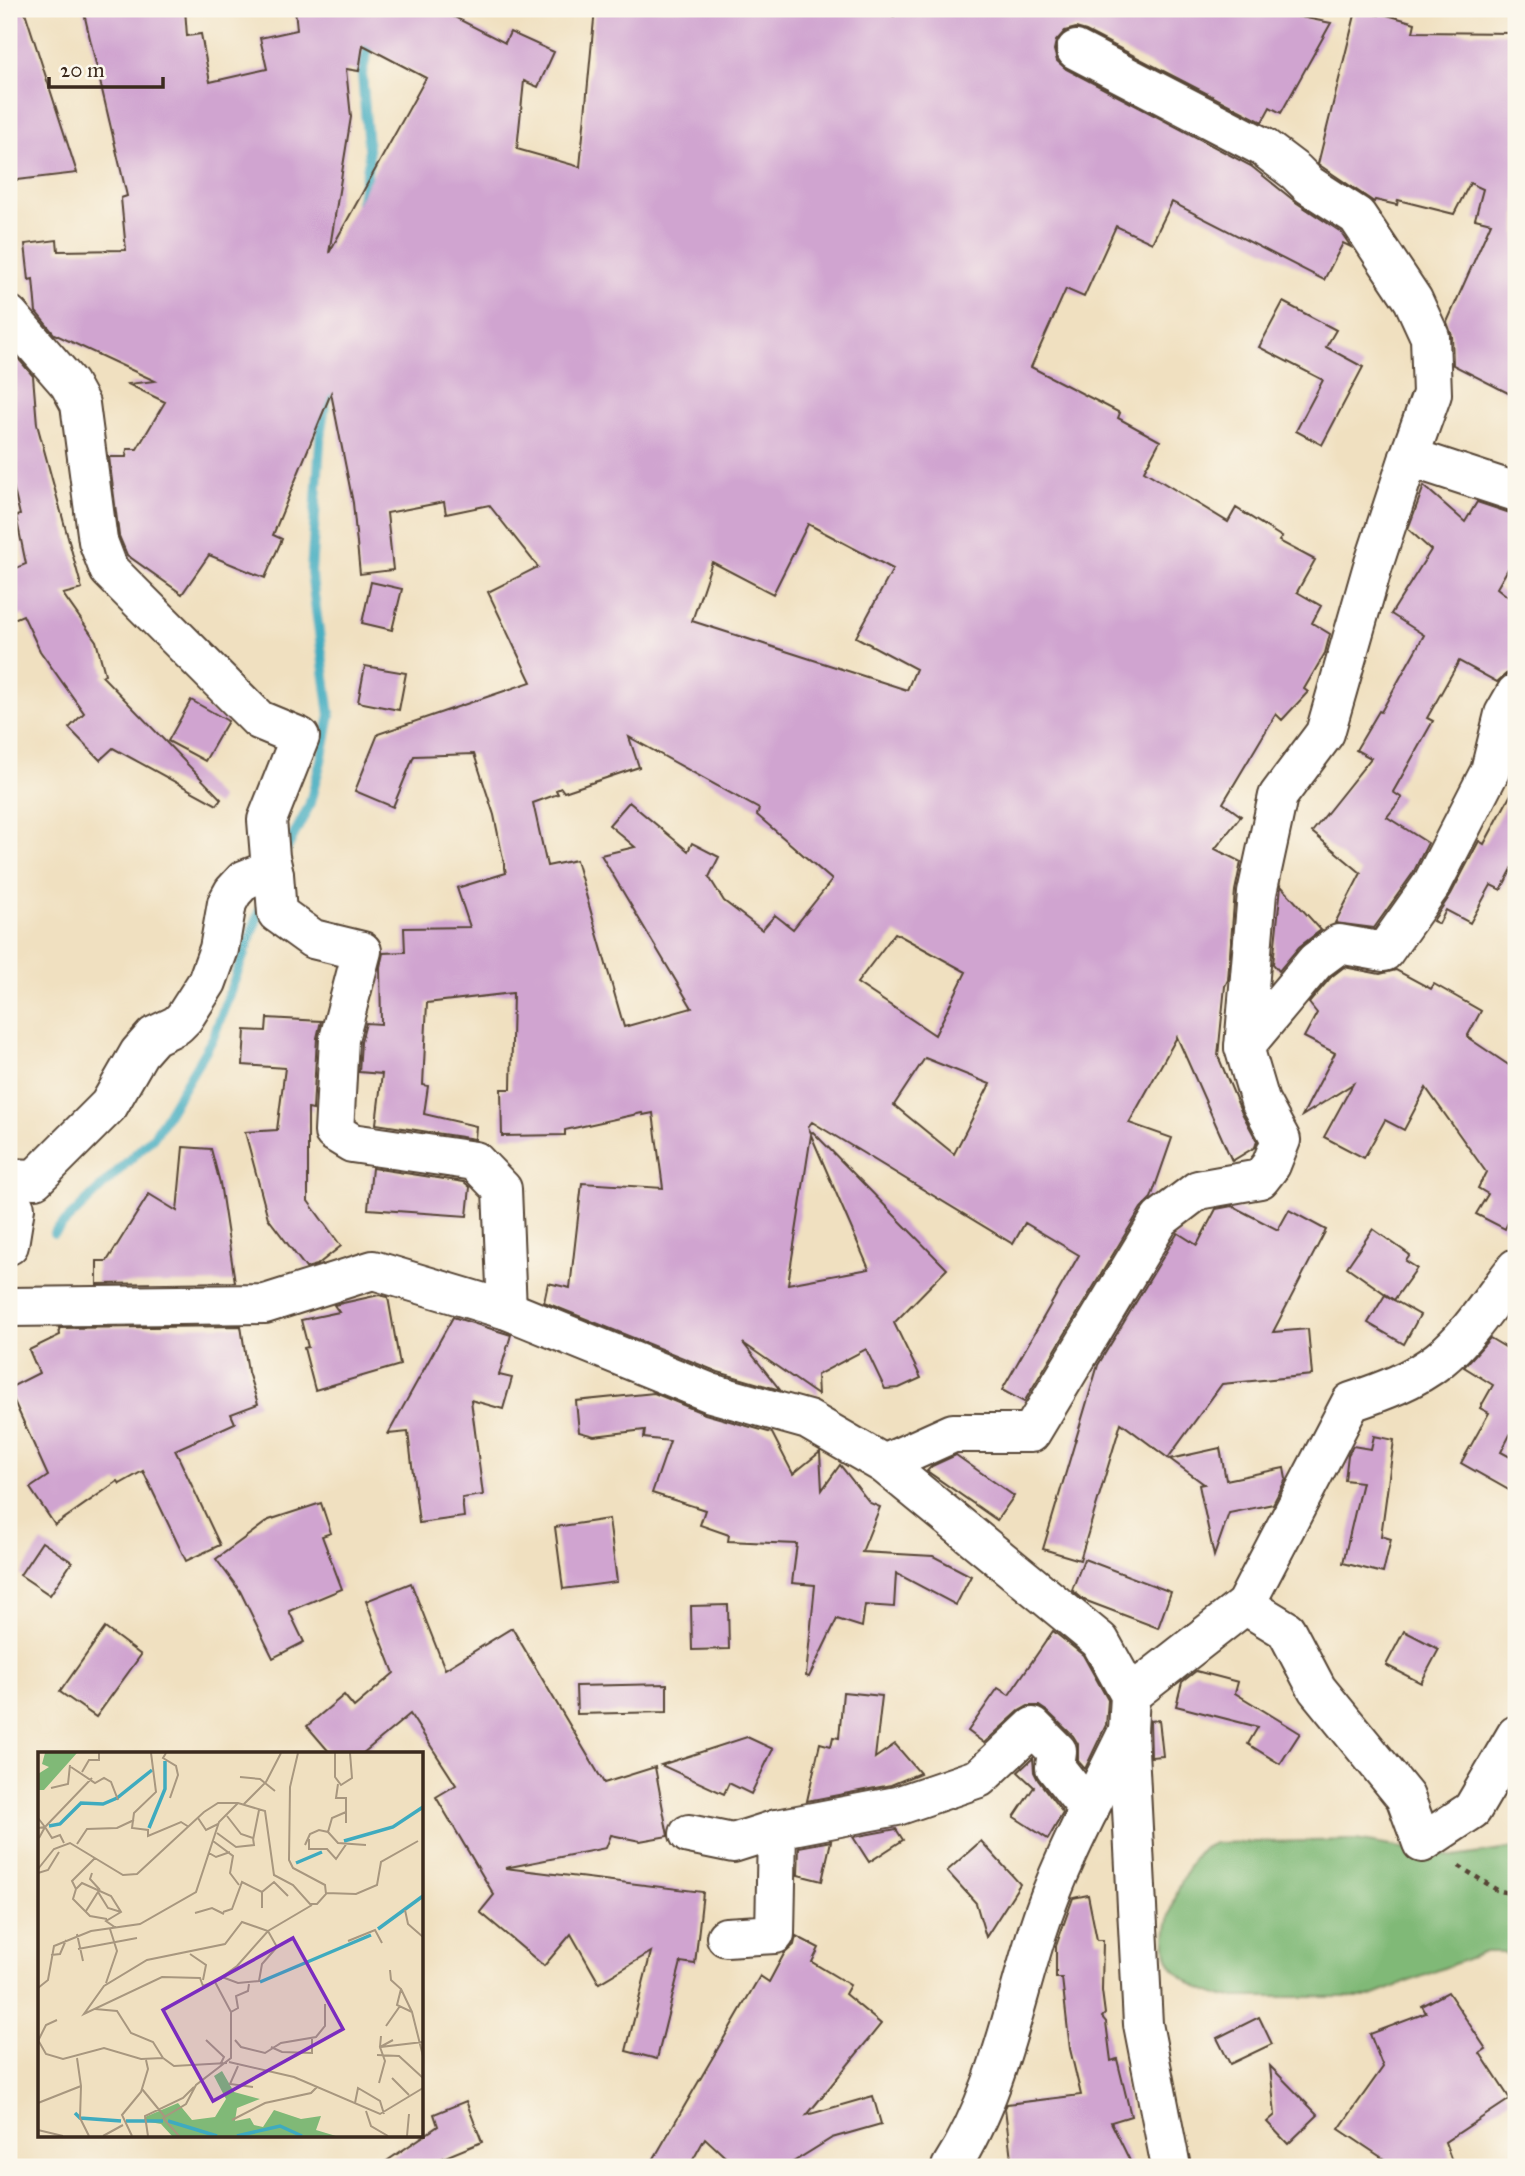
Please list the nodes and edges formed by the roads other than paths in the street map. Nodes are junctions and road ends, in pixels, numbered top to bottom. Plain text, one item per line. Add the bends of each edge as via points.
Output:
1 (1076, 50) dead end
2 (9, 315) edge
3 (1409, 457) junction
4 (1516, 492) edge
5 (1516, 693) edge
6 (274, 874) junction
7 (1244, 1047) junction
8 (9, 1178) edge
9 (9, 1198) edge
10 (9, 1245) edge
11 (1516, 1268) edge
12 (9, 1307) edge
13 (507, 1310) junction
14 (884, 1464) junction
15 (1245, 1605) junction
16 (1129, 1713) junction
17 (1516, 1735) edge
18 (1089, 1810) junction
19 (777, 1829) junction
20 (689, 1834) dead end
21 (726, 1937) dead end
22 (951, 2167) edge
23 (1171, 2167) edge

1 - 3 street via 1263,147 1357,216 1413,300 1430,337 1432,394
2 - 6 street via 69,384 79,404 97,541 109,570 259,720 300,737 267,820
3 - 4 street
3 - 7 street via 1325,733 1278,796 1257,892
5 - 7 street via 1504,714 1490,771 1433,884 1384,953 1339,944 1316,961
6 - 8 street via 244,880 233,892 207,982 184,1018 154,1036 109,1104 35,1179
6 - 13 street via 277,913 313,939 362,951 339,1039 334,1132 352,1143 475,1161 502,1189
7 - 14 street via 1260,1101 1281,1140 1260,1179 1198,1190 1160,1219 1031,1433 953,1433
9 - 10 street via 15,1208
11 - 15 street via 1438,1361 1391,1388 1351,1402
12 - 13 street via 265,1304 373,1270
13 - 14 street via 711,1392 808,1420
14 - 16 street via 1100,1641
15 - 16 street
15 - 17 street via 1286,1630 1317,1689 1405,1797 1422,1843 1472,1810
16 - 18 street
16 - 23 street via 1143,2024
18 - 19 street via 1055,1767 1056,1751 1033,1727 979,1778 897,1806
18 - 22 street via 1061,1865 991,2089
19 - 20 street via 733,1843
19 - 21 street via 775,1934

